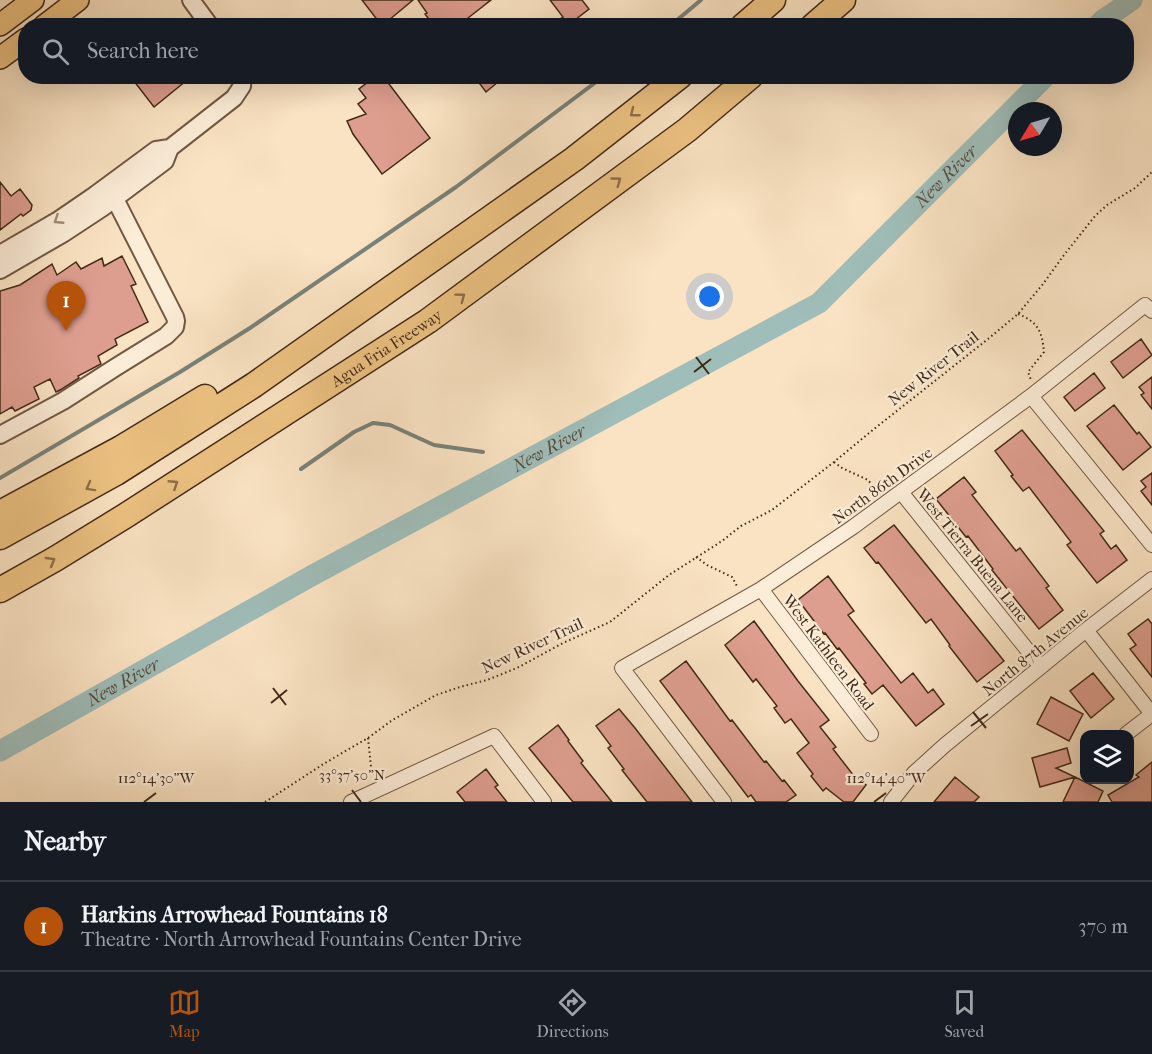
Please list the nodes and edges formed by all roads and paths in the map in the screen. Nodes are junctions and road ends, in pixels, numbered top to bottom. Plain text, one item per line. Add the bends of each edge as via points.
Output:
1 (33, 0) edge
2 (78, 0) edge
3 (191, 0) edge
4 (773, 0) edge
5 (843, 0) edge
6 (54, 18) edge
7 (204, 18) edge
8 (752, 18) edge
9 (822, 18) edge
10 (0, 25) edge
11 (18, 45) edge
12 (0, 58) edge
13 (241, 84) edge
14 (670, 84) edge
15 (742, 84) edge
16 (1152, 172) edge
17 (111, 193) junction
18 (470, 233) junction
19 (0, 254) edge
20 (0, 270) edge
21 (1149, 308) edge
22 (1018, 314) junction
23 (1035, 393) junction
24 (0, 435) edge
25 (834, 462) junction
26 (902, 492) junction
27 (886, 503) junction
28 (0, 513) edge
29 (0, 537) edge
30 (1152, 545) edge
31 (696, 557) junction
32 (1152, 579) edge
33 (761, 589) junction
34 (0, 590) edge
35 (744, 598) junction
36 (1086, 630) junction
37 (1041, 667) junction
38 (1152, 714) edge
39 (1132, 730) edge
40 (871, 734) dead end
41 (368, 738) junction
42 (381, 788) junction
43 (360, 800) edge
44 (893, 801) edge
45 (265, 802) edge
46 (544, 802) edge
47 (724, 802) edge

1 - 10 main road
2 - 6 main road
3 - 7 street
4 - 8 highway
5 - 9 highway
11 - 12 main road
13 - 17 street via 229,103 170,148 165,161
14 -> 18 highway
34 -> 15 highway, Agua Fria Freeway via 125,516 428,321 687,130
16 - 22 path, New River Trail via 1095,216
17 -> 19 street
17 - 20 street via 64,233
17 - 24 street via 175,317 175,327 63,401
18 - 28 highway via 121,448
18 -> 29 highway via 254,385 116,473
21 - 23 street, North 86th Drive
22 - 23 path via 1035,324 1042,336 1044,352 1028,372
22 - 25 path, New River Trail
23 - 26 street, North 86th Drive
23 - 30 street
25 - 27 path via 868,480
25 - 31 path, New River Trail via 772,510
26 - 27 street, North 86th Drive
26 - 37 street, West Tierra Buena Lane
27 - 33 street, North 86th Drive
31 - 35 path via 732,577
31 - 41 path, New River Trail via 610,621 517,668 436,695
32 - 36 street, North 87th Avenue
33 - 35 street, North 86th Drive
33 - 40 street, West Kathleen Road
35 - 47 street, North 86th Drive via 622,668
36 - 37 street, North 87th Avenue
36 - 38 street
37 - 44 street, North 87th Avenue via 914,773
38 - 39 street
41 - 42 path via 371,767
41 - 45 path, New River Trail
42 - 43 street
42 - 46 street via 494,736

